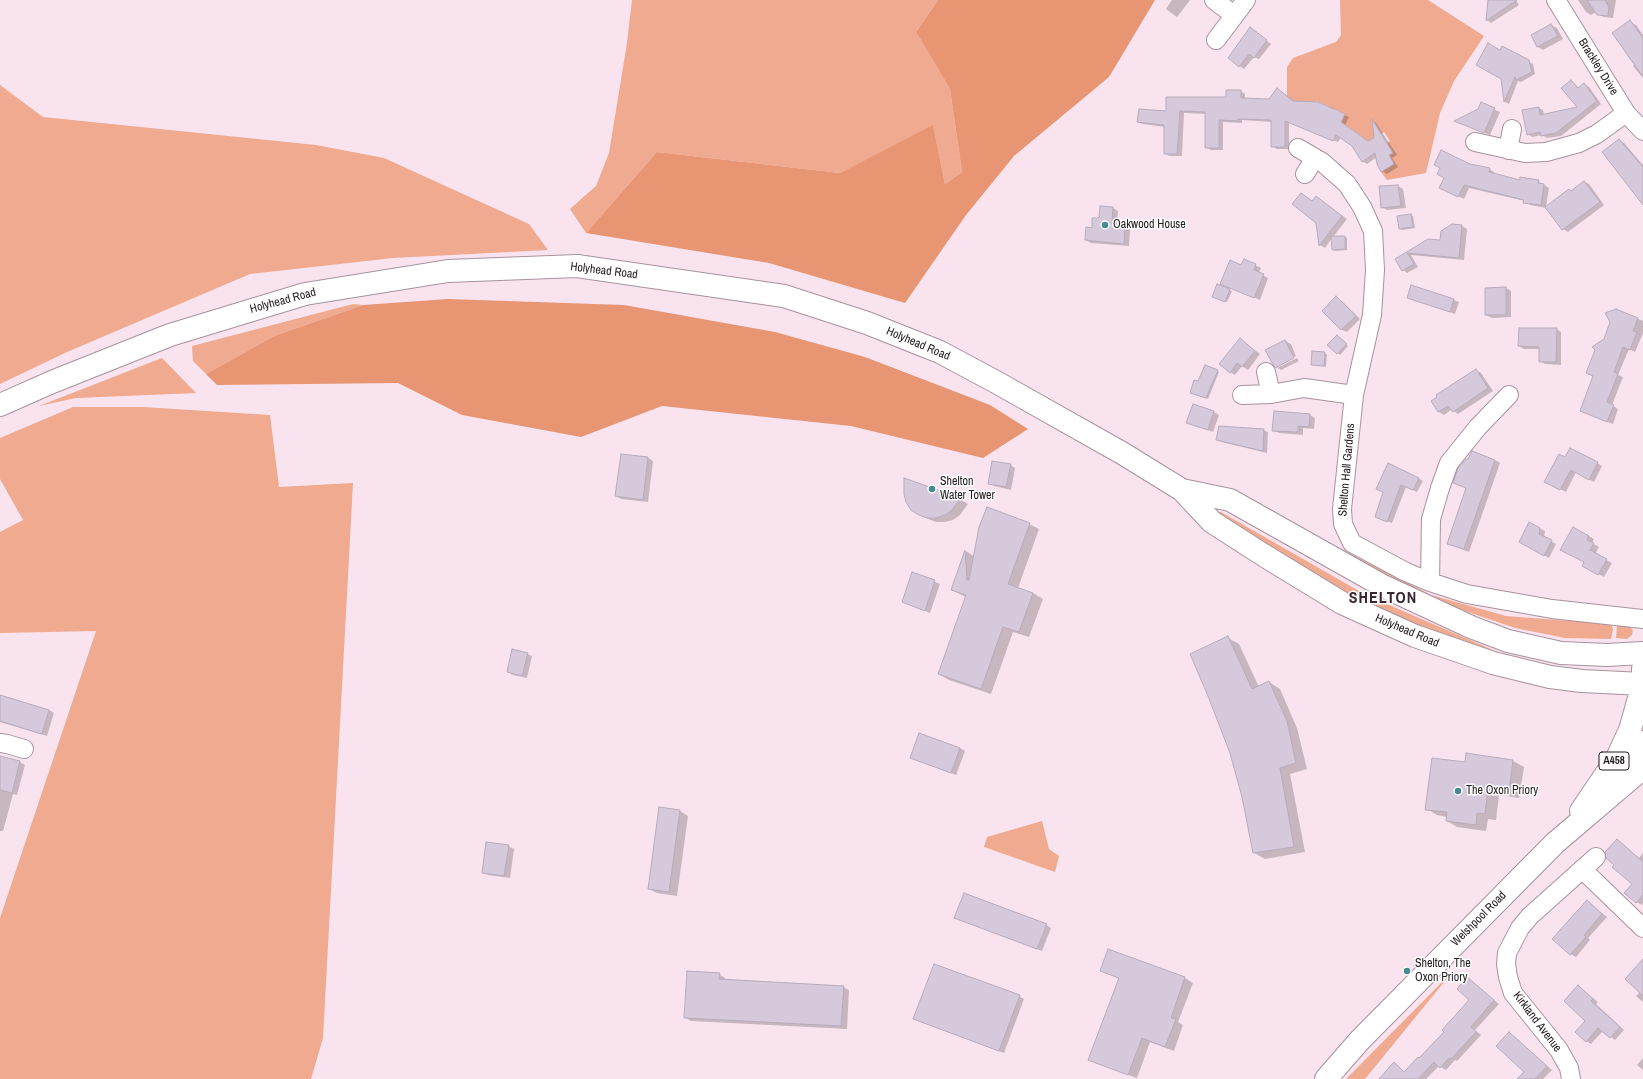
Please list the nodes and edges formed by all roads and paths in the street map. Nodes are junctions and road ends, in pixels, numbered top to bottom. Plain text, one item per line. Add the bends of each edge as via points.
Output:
1 (1214, 0) edge
2 (1246, 0) edge
3 (1556, 0) edge
4 (1234, 15) junction
5 (1216, 40) dead end
6 (1626, 113) junction
7 (1512, 129) dead end
8 (1643, 131) edge
9 (1475, 142) dead end
10 (1298, 148) dead end
11 (1508, 150) junction
12 (1316, 158) junction
13 (1305, 174) dead end
14 (1266, 372) dead end
15 (1271, 394) junction
16 (1242, 395) dead end
17 (1354, 395) junction
18 (1510, 395) dead end
19 (0, 405) edge
20 (1182, 490) junction
21 (1430, 582) junction
22 (1642, 625) edge
23 (1643, 642) edge
24 (1643, 653) edge
25 (1643, 684) edge
26 (1643, 742) edge
27 (0, 743) edge
28 (24, 749) dead end
29 (1643, 768) edge
30 (1627, 783) junction
31 (1568, 831) junction
32 (1596, 857) dead end
33 (1582, 869) junction
34 (1643, 928) edge
35 (1326, 1079) edge
36 (1571, 1079) edge

1 - 4 street
2 - 4 street
3 - 6 street, Brackley Drive
4 - 5 street
6 - 8 street, Brackley Drive
6 - 11 street via 1597,134 1563,149 1546,152
7 - 11 street
9 - 11 street
10 - 12 street, Shelton Hall Gardens
12 - 13 street
12 - 17 street, Shelton Hall Gardens via 1347,184 1373,230 1375,270 1372,315
14 - 15 street
15 - 16 street
15 - 17 street via 1304,388
17 - 21 street, Shelton Hall Gardens via 1342,509 1343,524 1352,543
18 - 21 street via 1478,427 1449,463 1431,519
19 - 20 main road, Holyhead Road via 170,335 305,294 448,271 577,266 784,296 867,324 940,352 1115,449
20 - 24 main road, Holyhead Road via 1230,500 1383,586 1471,627 1508,641 1561,652 1606,655
20 - 25 main road, Holyhead Road via 1212,522 1265,556 1342,603 1415,636 1492,663 1550,677
21 - 22 street via 1467,594
23 - 24 street
24 - 25 main road, Welshpool Road / A458
25 - 31 main road, Welshpool Road / A458 via 1630,730 1617,758
26 - 30 main road, Welshpool Road / A458
27 - 28 street
29 - 30 main road, Welshpool Road / A458
30 - 31 main road, Welshpool Road / A458
31 - 35 main road, Welshpool Road / A458 via 1360,1040
32 - 33 street, Kirkland Avenue
33 - 34 street
33 - 36 street, Kirkland Avenue via 1520,928 1507,953 1506,964 1513,993 1559,1050 1569,1068

